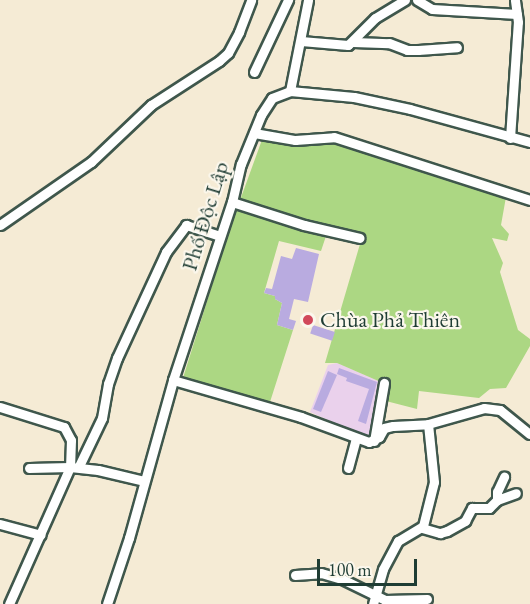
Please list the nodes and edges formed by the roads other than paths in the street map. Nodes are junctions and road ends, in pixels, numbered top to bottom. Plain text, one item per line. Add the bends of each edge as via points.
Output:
1 (252, 0) edge
2 (288, 0) edge
3 (308, 0) edge
4 (405, 0) edge
5 (417, 0) edge
6 (515, 0) edge
7 (518, 18) junction
8 (530, 24) edge
9 (301, 41) junction
10 (353, 42) junction
11 (457, 48) dead end
12 (254, 72) dead end
13 (290, 91) junction
14 (254, 133) junction
15 (510, 138) junction
16 (530, 142) edge
17 (530, 200) edge
18 (232, 202) junction
19 (0, 225) edge
20 (219, 236) junction
21 (360, 238) dead end
22 (173, 380) junction
23 (384, 383) dead end
24 (0, 407) edge
25 (428, 424) junction
26 (530, 434) edge
27 (356, 439) junction
28 (374, 441) junction
29 (79, 467) junction
30 (29, 468) dead end
31 (348, 468) dead end
32 (504, 477) dead end
33 (144, 481) junction
34 (516, 493) dead end
35 (498, 500) junction
36 (0, 524) edge
37 (422, 528) junction
38 (40, 535) junction
39 (295, 575) dead end
40 (427, 599) dead end
41 (374, 601) edge
42 (9, 604) edge
43 (107, 604) edge

1 - 19 street via 239,32 219,61 151,105 91,162
2 - 12 street
3 - 9 street
4 - 10 street via 375,18
5 - 7 street via 432,9
6 - 7 street
7 - 8 street
7 - 15 street
9 - 10 street via 346,46
9 - 13 street
10 - 11 street via 389,43 407,50
13 - 14 street, Phố Độc Lập via 272,98
13 - 15 street via 399,106
14 - 17 street via 295,140 334,137
14 - 18 street, Phố Độc Lập
15 - 16 street
18 - 20 street, Phố Độc Lập
18 - 21 street
20 - 22 street, Phố Độc Lập
20 - 29 street via 195,226 183,227 159,265 117,358 102,418
22 - 27 street via 301,417
22 - 33 street, Phố Độc Lập
23 - 28 street
24 - 29 street via 64,427
25 - 26 street via 491,408 511,417
25 - 28 street via 384,428
25 - 37 street via 434,482
27 - 28 street
27 - 31 street
29 - 30 street
29 - 33 street
29 - 38 street
32 - 35 street
33 - 43 street, Phố Độc Lập
34 - 35 street
35 - 37 street via 488,509 472,508 465,521 447,531
36 - 38 street
37 - 41 street via 398,541 383,569
38 - 42 street
39 - 41 street via 321,573 342,579
40 - 41 street

